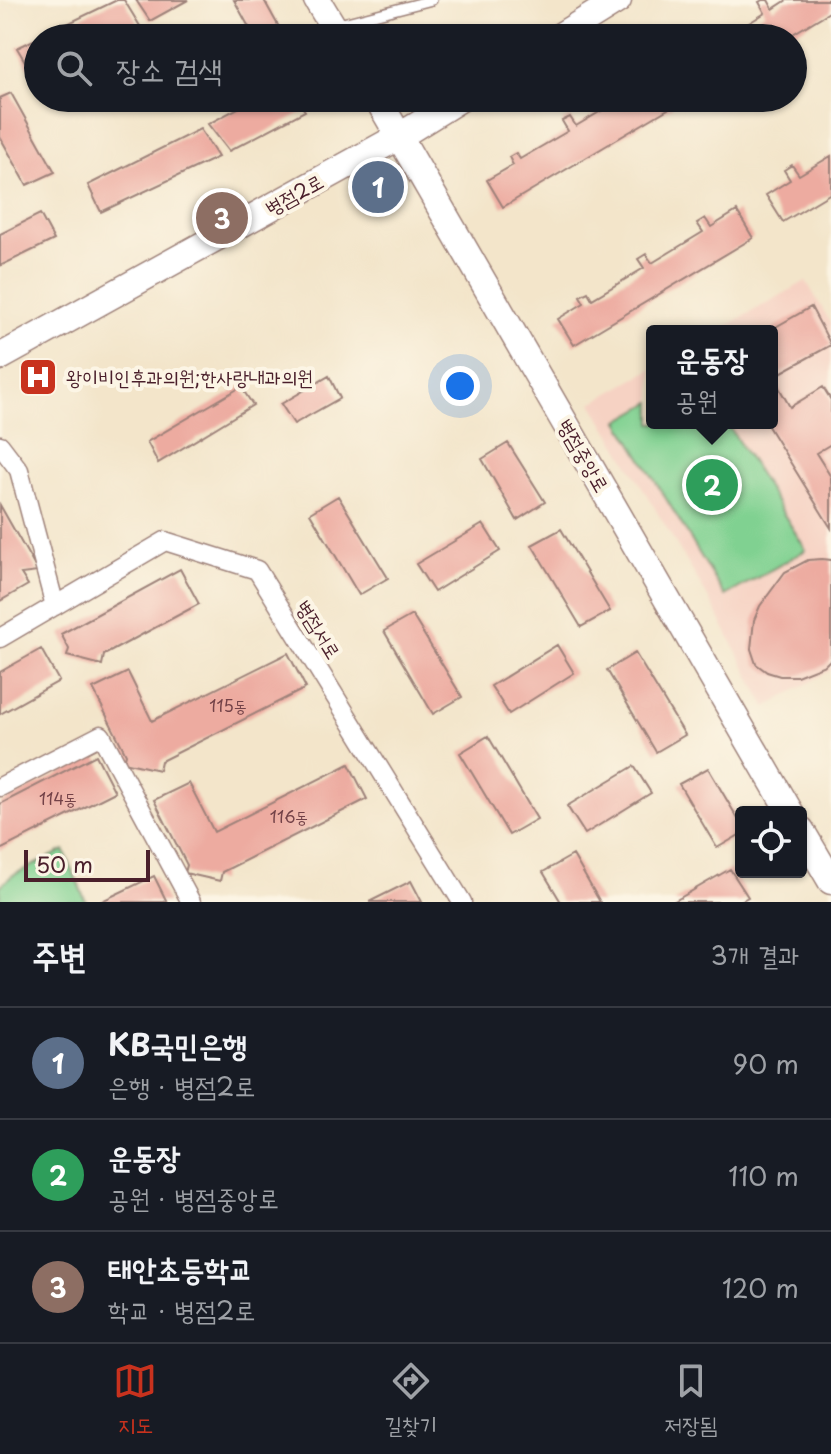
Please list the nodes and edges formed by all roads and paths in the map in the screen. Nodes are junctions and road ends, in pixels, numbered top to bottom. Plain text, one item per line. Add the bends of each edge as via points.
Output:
1 (317, 0) edge
2 (432, 0) edge
3 (618, 0) edge
4 (332, 24) edge
5 (361, 24) edge
6 (579, 24) edge
7 (385, 112) edge
8 (439, 112) edge
9 (400, 136) junction
10 (0, 357) edge
11 (0, 445) edge
12 (55, 606) junction
13 (0, 638) edge
14 (0, 787) edge
15 (787, 806) edge
16 (807, 840) edge
17 (831, 881) edge
18 (191, 902) edge
19 (462, 902) edge

1 - 4 street
2 - 5 lane
3 - 6 street
7 - 9 street, 병점중앙로
8 - 9 street, 병점2로
9 - 10 street, 병점2로
9 - 15 street, 병점중앙로
11 - 12 street via 19,470
12 - 13 street, 병점서로
12 - 19 street, 병점서로 via 165,541 257,570
14 - 18 street via 101,735
16 - 17 street

